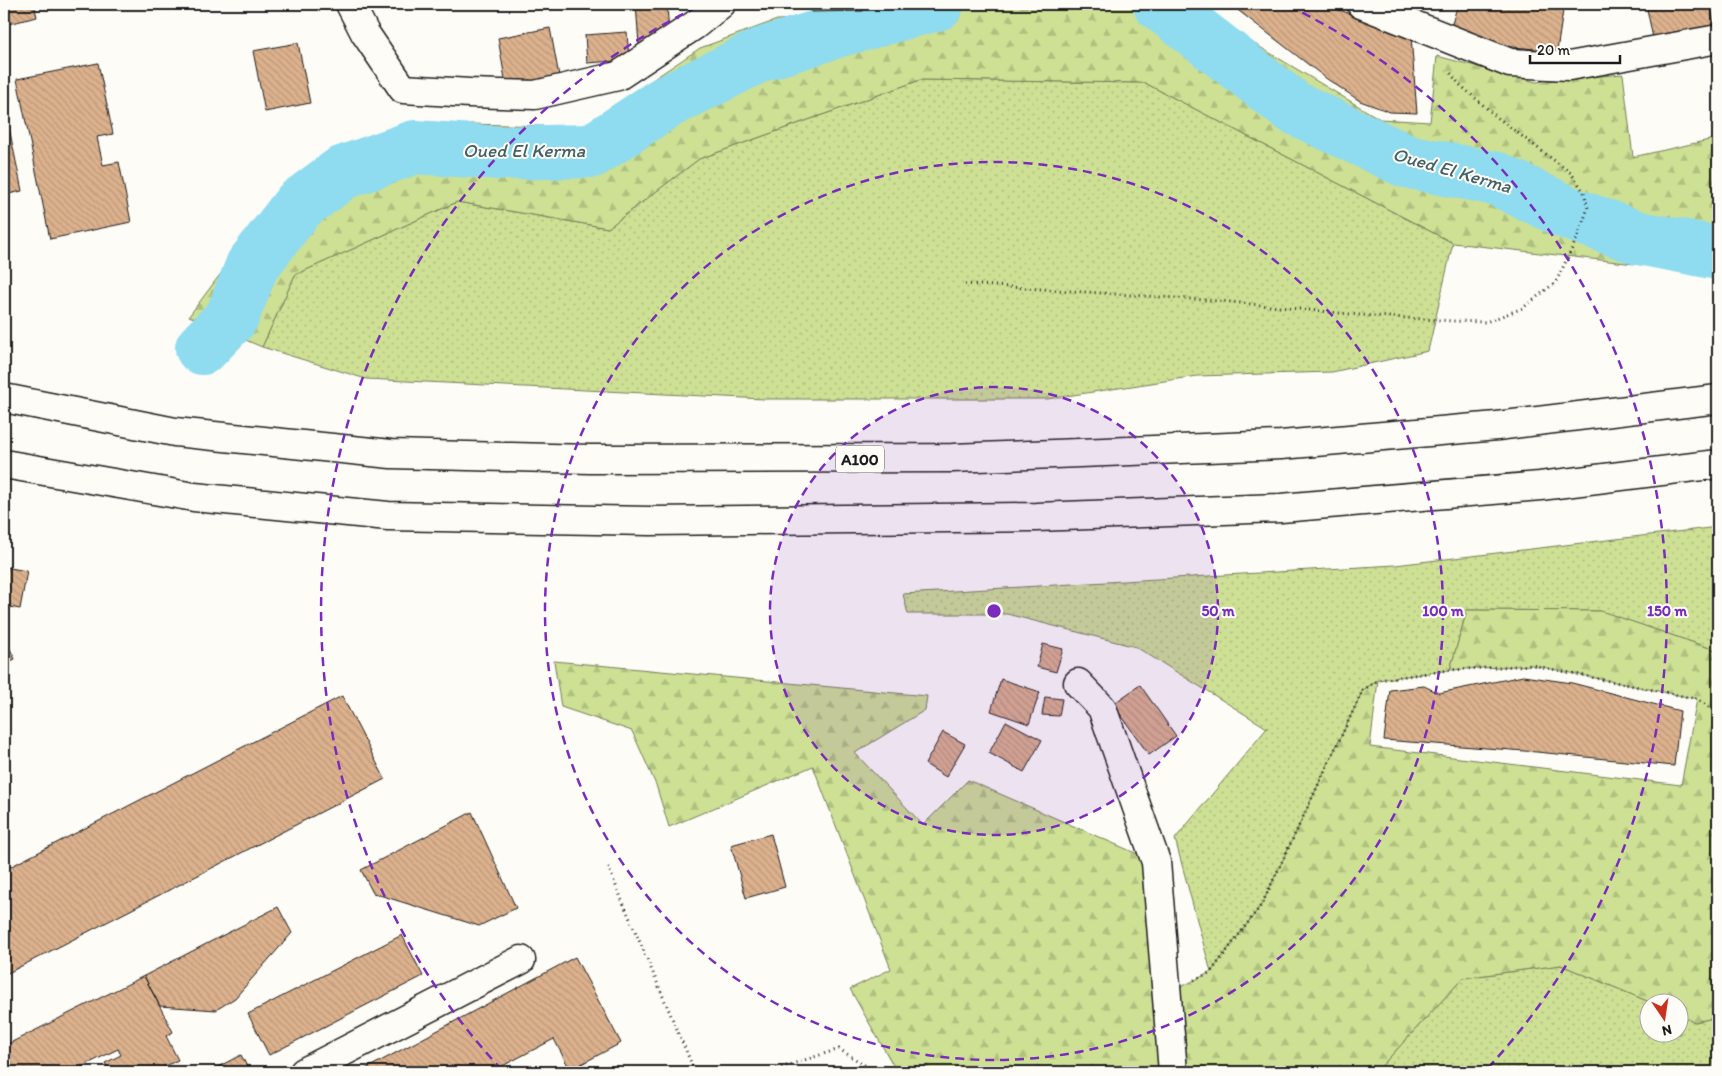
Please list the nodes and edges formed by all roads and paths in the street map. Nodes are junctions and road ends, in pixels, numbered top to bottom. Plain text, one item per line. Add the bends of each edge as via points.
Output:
1 (350, 4) edge
2 (722, 4) edge
3 (1361, 4) edge
4 (1419, 16) edge
5 (1718, 39) edge
6 (1448, 70) dead end
7 (965, 284) dead end
8 (4, 398) edge
9 (1718, 399) edge
10 (4, 464) edge
11 (1718, 464) edge
12 (1078, 683) dead end
13 (1718, 713) edge
14 (608, 866) dead end
15 (521, 960) dead end
16 (1167, 994) junction
17 (304, 1072) edge
18 (694, 1072) edge
19 (767, 1072) edge
20 (876, 1072) edge
21 (1173, 1072) edge

1 - 2 main road via 365,33 404,89 535,95 618,76
3 - 4 main road
4 - 5 main road via 1510,63 1569,66
6 - 7 path via 1498,118 1571,173 1584,192 1588,208 1556,282 1523,308 1486,322 1454,321
8 - 9 main road, A100 via 176,432 391,454 590,459 952,458 1280,445 1497,426
10 - 11 main road via 194,497 388,516 650,521 1036,517 1281,508 1540,486
12 - 16 main road via 1102,708 1156,862
13 - 16 path via 1697,699 1532,665 1450,670 1378,680 1363,690 1262,904 1211,972
14 - 18 path
15 - 17 main road
16 - 21 main road
19 - 20 path via 839,1049

